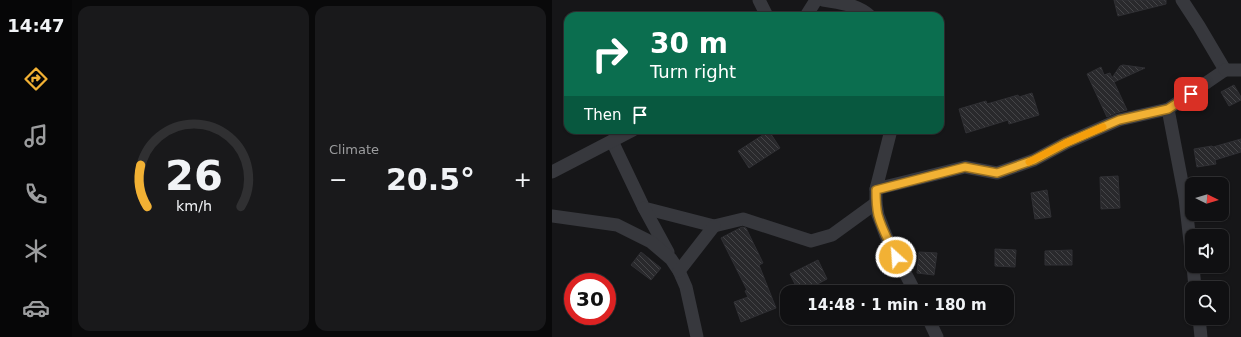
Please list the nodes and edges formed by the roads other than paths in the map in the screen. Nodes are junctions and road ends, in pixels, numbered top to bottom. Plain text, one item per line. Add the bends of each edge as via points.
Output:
1 (759, 0) edge
2 (816, 0) edge
3 (823, 0) edge
4 (1182, 0) edge
5 (765, 12) edge
6 (808, 12) edge
7 (866, 12) edge
8 (1225, 70) junction
9 (1241, 70) edge
10 (1168, 109) junction
11 (625, 134) edge
12 (890, 134) edge
13 (612, 141) junction
14 (552, 172) edge
15 (876, 190) junction
16 (876, 203) junction
17 (644, 208) junction
18 (552, 216) edge
19 (714, 226) junction
20 (1189, 229) edge
21 (671, 259) junction
22 (679, 271) junction
23 (911, 285) edge
24 (931, 325) edge
25 (1200, 325) edge
26 (697, 337) edge
27 (937, 337) edge
28 (1201, 337) edge

1 - 5 street
2 - 6 street
3 - 7 street via 848,4
4 - 8 street
8 - 9 street
8 - 10 street
10 - 15 street via 1119,120 1034,160 997,173 965,167
10 - 20 street
11 - 13 street
12 - 15 street
13 - 14 street
13 - 17 street
15 - 16 street
16 - 19 street via 832,236 811,241 743,219
16 - 23 street via 886,236
17 - 19 street
17 - 21 street
18 - 21 street via 617,225 651,242
19 - 22 street
21 - 22 street
22 - 26 street via 686,287
24 - 27 street
25 - 28 street

